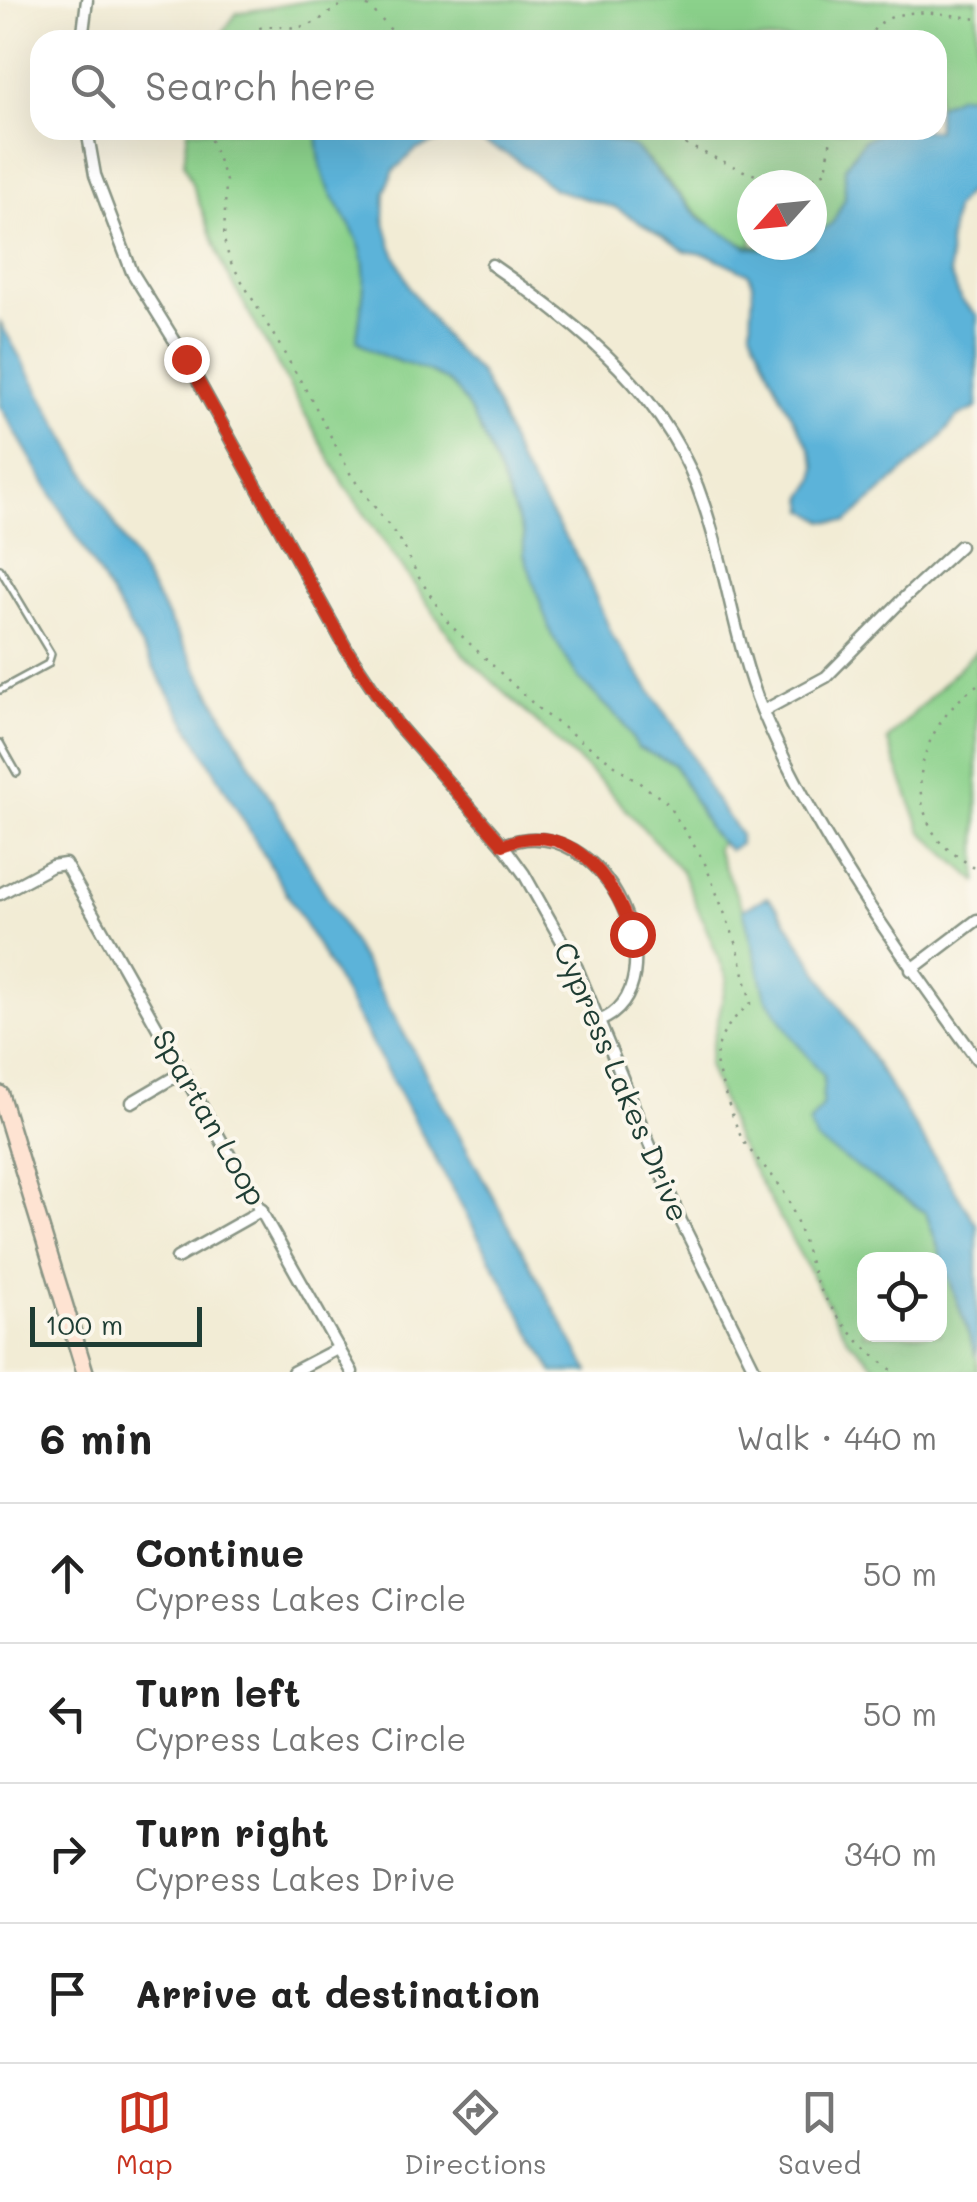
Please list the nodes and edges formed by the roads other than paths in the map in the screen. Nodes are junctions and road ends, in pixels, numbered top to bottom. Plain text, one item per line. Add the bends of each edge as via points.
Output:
1 (87, 0) edge
2 (83, 30) edge
3 (89, 140) edge
4 (492, 265) dead end
5 (960, 546) dead end
6 (0, 569) edge
7 (0, 690) edge
8 (763, 711) junction
9 (0, 743) edge
10 (17, 773) dead end
11 (503, 845) junction
12 (0, 894) edge
13 (977, 920) edge
14 (911, 970) junction
15 (599, 1021) junction
16 (977, 1058) edge
17 (183, 1072) junction
18 (0, 1094) edge
19 (132, 1102) dead end
20 (262, 1210) junction
21 (177, 1258) dead end
22 (339, 1348) junction
23 (85, 1372) edge
24 (293, 1372) edge
25 (352, 1372) edge
26 (756, 1372) edge

1 - 2 street
3 - 11 street, Cypress Lakes Drive via 94,175 132,272 347,650 397,724
4 - 8 street via 601,347 673,434 704,506
5 - 8 street via 826,677
6 - 7 lane via 51,654 48,664
8 - 14 street via 839,862
9 - 10 lane
11 - 15 street, Cypress Lakes Drive via 577,968
11 - 15 street via 522,838 564,844 588,860 624,909 635,970 628,998 616,1015
12 - 17 street, Spartan Loop via 66,864
13 - 14 street
14 - 16 street
15 - 26 street, Cypress Lakes Drive via 681,1221
17 - 19 street
17 - 20 street, Spartan Loop
18 - 23 street
20 - 21 street
20 - 22 street, Spartan Loop
22 - 24 street
22 - 25 street, Spartan Loop

